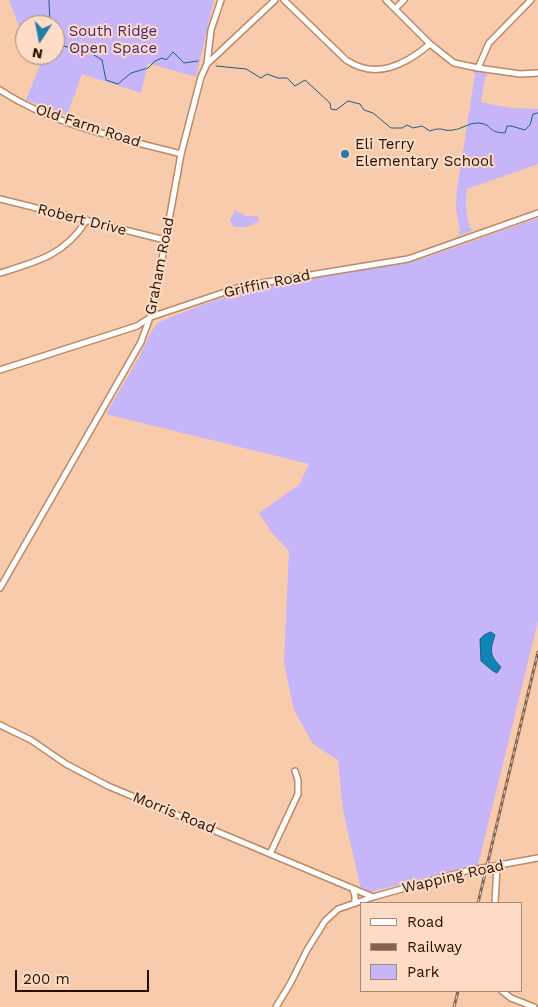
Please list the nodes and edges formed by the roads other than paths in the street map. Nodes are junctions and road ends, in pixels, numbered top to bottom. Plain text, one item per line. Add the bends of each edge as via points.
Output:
1 (221, 0) edge
2 (275, 0) edge
3 (284, 0) edge
4 (386, 0) edge
5 (404, 0) edge
6 (531, 0) edge
7 (395, 9) junction
8 (430, 44) junction
9 (206, 64) junction
10 (478, 68) junction
11 (538, 73) edge
12 (0, 90) edge
13 (180, 154) junction
14 (0, 199) edge
15 (538, 213) edge
16 (86, 221) junction
17 (165, 240) junction
18 (0, 273) edge
19 (151, 318) junction
20 (0, 370) edge
21 (0, 588) edge
22 (0, 725) edge
23 (295, 771) dead end
24 (270, 854) junction
25 (538, 858) edge
26 (498, 866) junction
27 (353, 889) junction
28 (373, 896) junction
29 (495, 902) edge
30 (354, 903) junction
31 (503, 992) edge
32 (276, 1007) edge
33 (534, 1007) edge

1 - 9 street via 211,30
2 - 9 street, Graham Road
3 - 8 street via 356,67 394,67
4 - 7 street
5 - 7 street
6 - 10 street via 489,43
7 - 8 street
8 - 10 street via 454,63
9 - 13 street, Graham Road
10 - 11 street
12 - 13 street, Old Farm Road via 24,105 64,120
13 - 17 street, Graham Road
14 - 16 street, Robert Drive
15 - 19 street, Griffin Road via 419,256 244,286
16 - 17 street, Robert Drive
16 - 18 street via 66,246 50,256
17 - 19 street, Graham Road
19 - 20 street, Griffin Road via 137,326
19 - 21 street, Graham Road via 142,342
22 - 24 street, Morris Road via 31,740 86,776
23 - 24 street via 298,794
24 - 27 street, Morris Road
25 - 26 street, Wapping Road
26 - 28 street, Wapping Road via 466,871
26 - 29 street
27 - 28 street, Morris Road
27 - 30 street
28 - 30 street, Wapping Road
30 - 32 street, Wapping Road via 338,909 325,921
31 - 33 street

